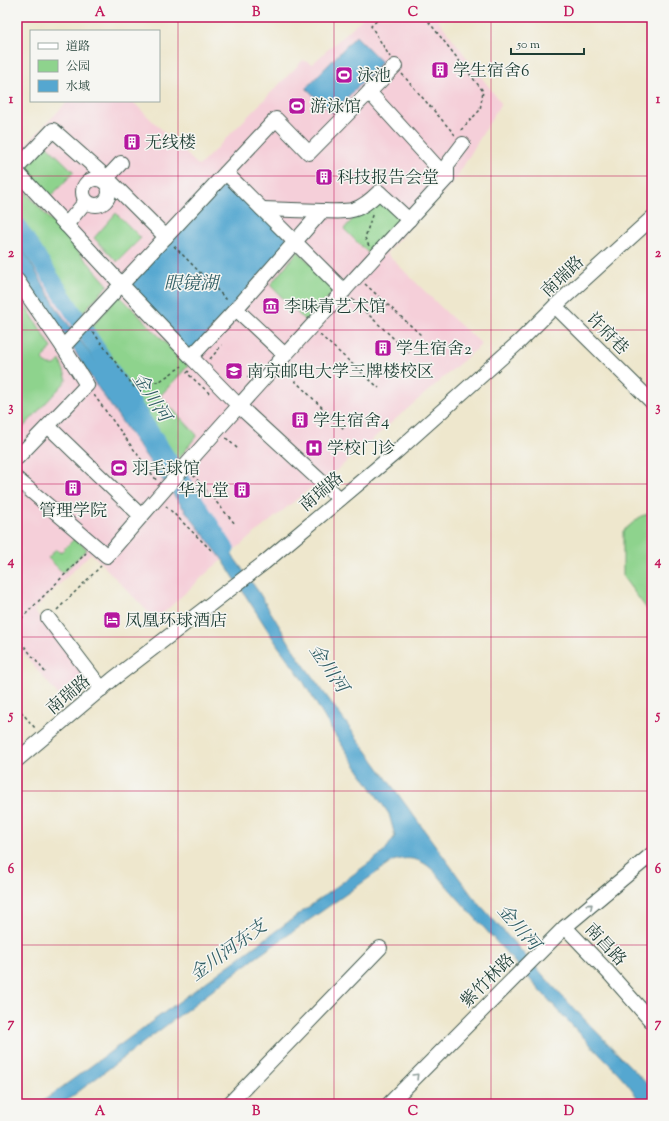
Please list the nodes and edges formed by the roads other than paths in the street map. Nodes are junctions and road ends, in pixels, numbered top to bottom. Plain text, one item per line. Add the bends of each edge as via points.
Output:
1 (395, 66) road end
2 (369, 92) junction
3 (463, 144) dead end
4 (121, 163) dead end
5 (17, 168) edge
6 (17, 172) edge
7 (226, 173) junction
8 (448, 178) junction
9 (106, 180) junction
10 (86, 201) junction
11 (262, 209) junction
12 (322, 211) junction
13 (652, 218) edge
14 (409, 220) junction
15 (66, 225) junction
16 (170, 241) junction
17 (295, 242) junction
18 (17, 280) edge
19 (120, 284) junction
20 (348, 295) junction
21 (232, 304) junction
22 (555, 306) junction
23 (65, 345) junction
24 (192, 357) junction
25 (281, 359) junction
26 (652, 402) edge
27 (238, 406) junction
28 (48, 426) junction
29 (17, 458) edge
30 (17, 479) edge
31 (340, 499) junction
32 (141, 516) junction
33 (48, 618) road end
34 (102, 689) junction
35 (17, 760) edge
36 (652, 854) edge
37 (563, 929) junction
38 (380, 948) dead end
39 (652, 1022) edge
40 (229, 1104) edge
41 (389, 1104) edge

1 - 2 street
2 - 7 street via 309,153 276,119
2 - 8 street
3 - 8 street via 447,165
4 - 9 street
5 - 9 street via 53,130
6 - 15 street
7 - 11 street
7 - 16 street
8 - 14 street
9 - 10 street via 96,178 87,181 82,193
9 - 10 street via 106,200 98,205
9 - 16 street
10 - 15 street
11 - 12 street
11 - 17 street
12 - 14 street via 348,212 359,208 379,192
12 - 17 street
13 - 22 street, 南瑞路
14 - 20 street via 374,258
15 - 19 street
16 - 19 street
17 - 20 street
17 - 21 street
18 - 23 street
19 - 23 street
19 - 24 street
20 - 25 street
21 - 24 street
21 - 25 street
22 - 26 street, 许府巷
22 - 31 street, 南瑞路 via 514,347
23 - 28 street via 87,385
24 - 27 street
25 - 27 street
27 - 31 street
27 - 32 street
28 - 29 street
28 - 32 street
30 - 32 street via 107,556
31 - 34 street, 南瑞路 via 264,563
33 - 34 street
34 - 35 street, 南瑞路
37 -> 36 street, 紫竹林路
37 - 39 street, 南昌路 via 608,972
41 -> 37 street, 紫竹林路
38 - 40 street

